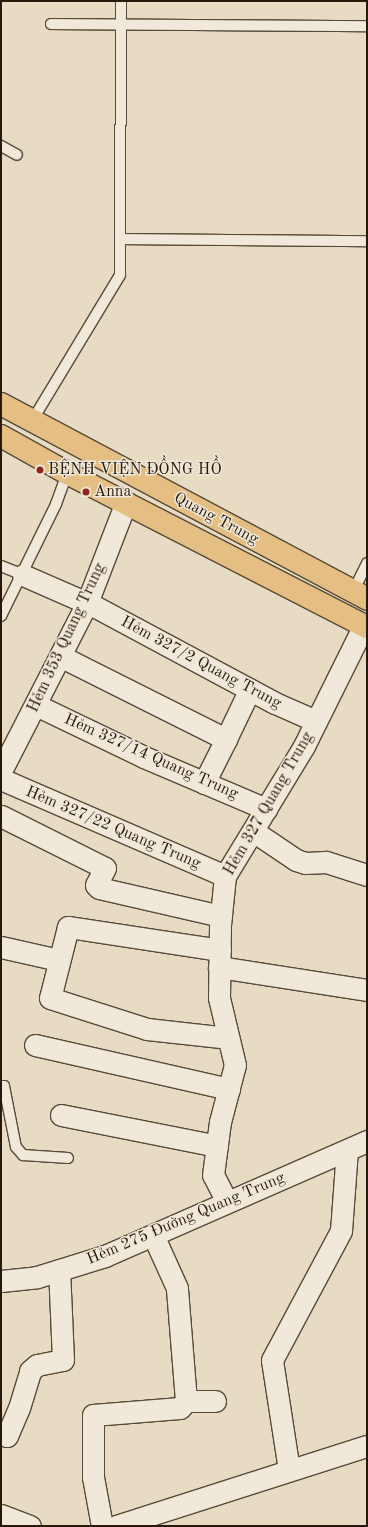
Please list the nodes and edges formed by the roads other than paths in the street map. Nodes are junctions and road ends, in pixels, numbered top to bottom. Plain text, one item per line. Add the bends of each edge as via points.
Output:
1 (121, 1) edge
2 (51, 24) dead end
3 (121, 24) junction
4 (367, 26) edge
5 (1, 146) edge
6 (17, 155) dead end
7 (120, 240) junction
8 (367, 241) edge
9 (1, 404) edge
10 (32, 421) junction
11 (1, 436) edge
12 (67, 473) junction
13 (126, 502) junction
14 (367, 564) edge
15 (1, 566) edge
16 (23, 575) junction
17 (360, 595) edge
18 (87, 603) junction
19 (1, 616) edge
20 (366, 626) edge
21 (60, 656) junction
22 (250, 690) junction
23 (36, 705) junction
24 (316, 720) junction
25 (226, 739) junction
26 (1, 771) edge
27 (1, 779) edge
28 (204, 783) junction
29 (266, 809) junction
30 (1, 816) edge
31 (253, 831) junction
32 (367, 875) edge
33 (226, 876) junction
34 (221, 916) junction
35 (1, 947) edge
36 (220, 958) junction
37 (58, 960) junction
38 (367, 990) edge
39 (228, 1038) junction
40 (35, 1046) dead end
41 (1, 1086) edge
42 (228, 1089) junction
43 (61, 1115) dead end
44 (367, 1141) edge
45 (217, 1146) junction
46 (347, 1150) junction
47 (68, 1158) dead end
48 (227, 1202) junction
49 (152, 1235) junction
50 (59, 1270) junction
51 (1, 1281) edge
52 (215, 1401) dead end
53 (186, 1402) junction
54 (1, 1432) edge
55 (367, 1446) edge
56 (289, 1470) junction
57 (1, 1515) edge
58 (30, 1526) edge
59 (102, 1526) edge
60 (116, 1526) edge

1 - 3 lane
2 - 3 lane
3 - 4 lane
3 - 7 lane
5 - 6 lane
7 - 8 lane
7 - 10 lane via 120,275
9 - 10 main road, Quang Trung
10 - 17 main road, Quang Trung
11 - 12 main road, Quang Trung
12 - 13 main road, Quang Trung
12 - 16 lane via 56,504
13 - 18 street, Hẻm 353 Quang Trung
13 - 20 main road, Quang Trung
14 - 17 lane
15 - 16 lane
16 - 18 street, Hẻm 327/2 Quang Trung
16 - 19 lane
18 - 21 street, Hẻm 353 Quang Trung
18 - 22 street, Hẻm 327/2 Quang Trung
20 - 24 street, Hẻm 327 Quang Trung
21 - 23 street, Hẻm 353 Quang Trung
21 - 25 street
22 - 24 street, Hẻm 327/2 Quang Trung
22 - 25 street
23 - 26 street, Hẻm 353 Quang Trung
23 - 28 street, Hẻm 327/14 Quang Trung
24 - 29 street, Hẻm 327 Quang Trung
25 - 28 street
27 - 33 street, Hẻm 327/22 Quang Trung
28 - 29 street, Hẻm 327/14 Quang Trung
29 - 31 street, Hẻm 327 Quang Trung
30 - 34 street via 105,868 96,885 99,888
31 - 32 street via 296,860 305,863 326,862
31 - 33 street, Hẻm 327 Quang Trung
33 - 34 street, Hẻm 327 Quang Trung
34 - 36 street, Hẻm 327 Quang Trung
35 - 37 street
36 - 37 street via 68,928
36 - 38 street
36 - 39 street, Hẻm 327 Quang Trung via 219,998
37 - 39 street via 50,993 53,1001 147,1029
39 - 42 street, Hẻm 327 Quang Trung via 235,1065
40 - 42 street
41 - 47 lane via 4,1086 16,1147 23,1155
42 - 45 street, Hẻm 327 Quang Trung
43 - 45 street
44 - 46 street, Hẻm 275 Đường Quang Trung
45 - 48 street, Hẻm 327 Quang Trung via 213,1175
46 - 48 street, Hẻm 275 Đường Quang Trung
46 - 56 street via 341,1231 272,1360
48 - 49 street, Hẻm 275 Đường Quang Trung
49 - 50 street, Hẻm 275 Đường Quang Trung via 105,1256
49 - 53 street via 177,1288
50 - 51 street, Hẻm 275 Đường Quang Trung via 37,1277
50 - 54 street via 63,1360 37,1365 30,1371 7,1436
52 - 53 street
53 - 59 street via 180,1408 93,1415 93,1477
55 - 56 street
56 - 60 street
57 - 58 street

